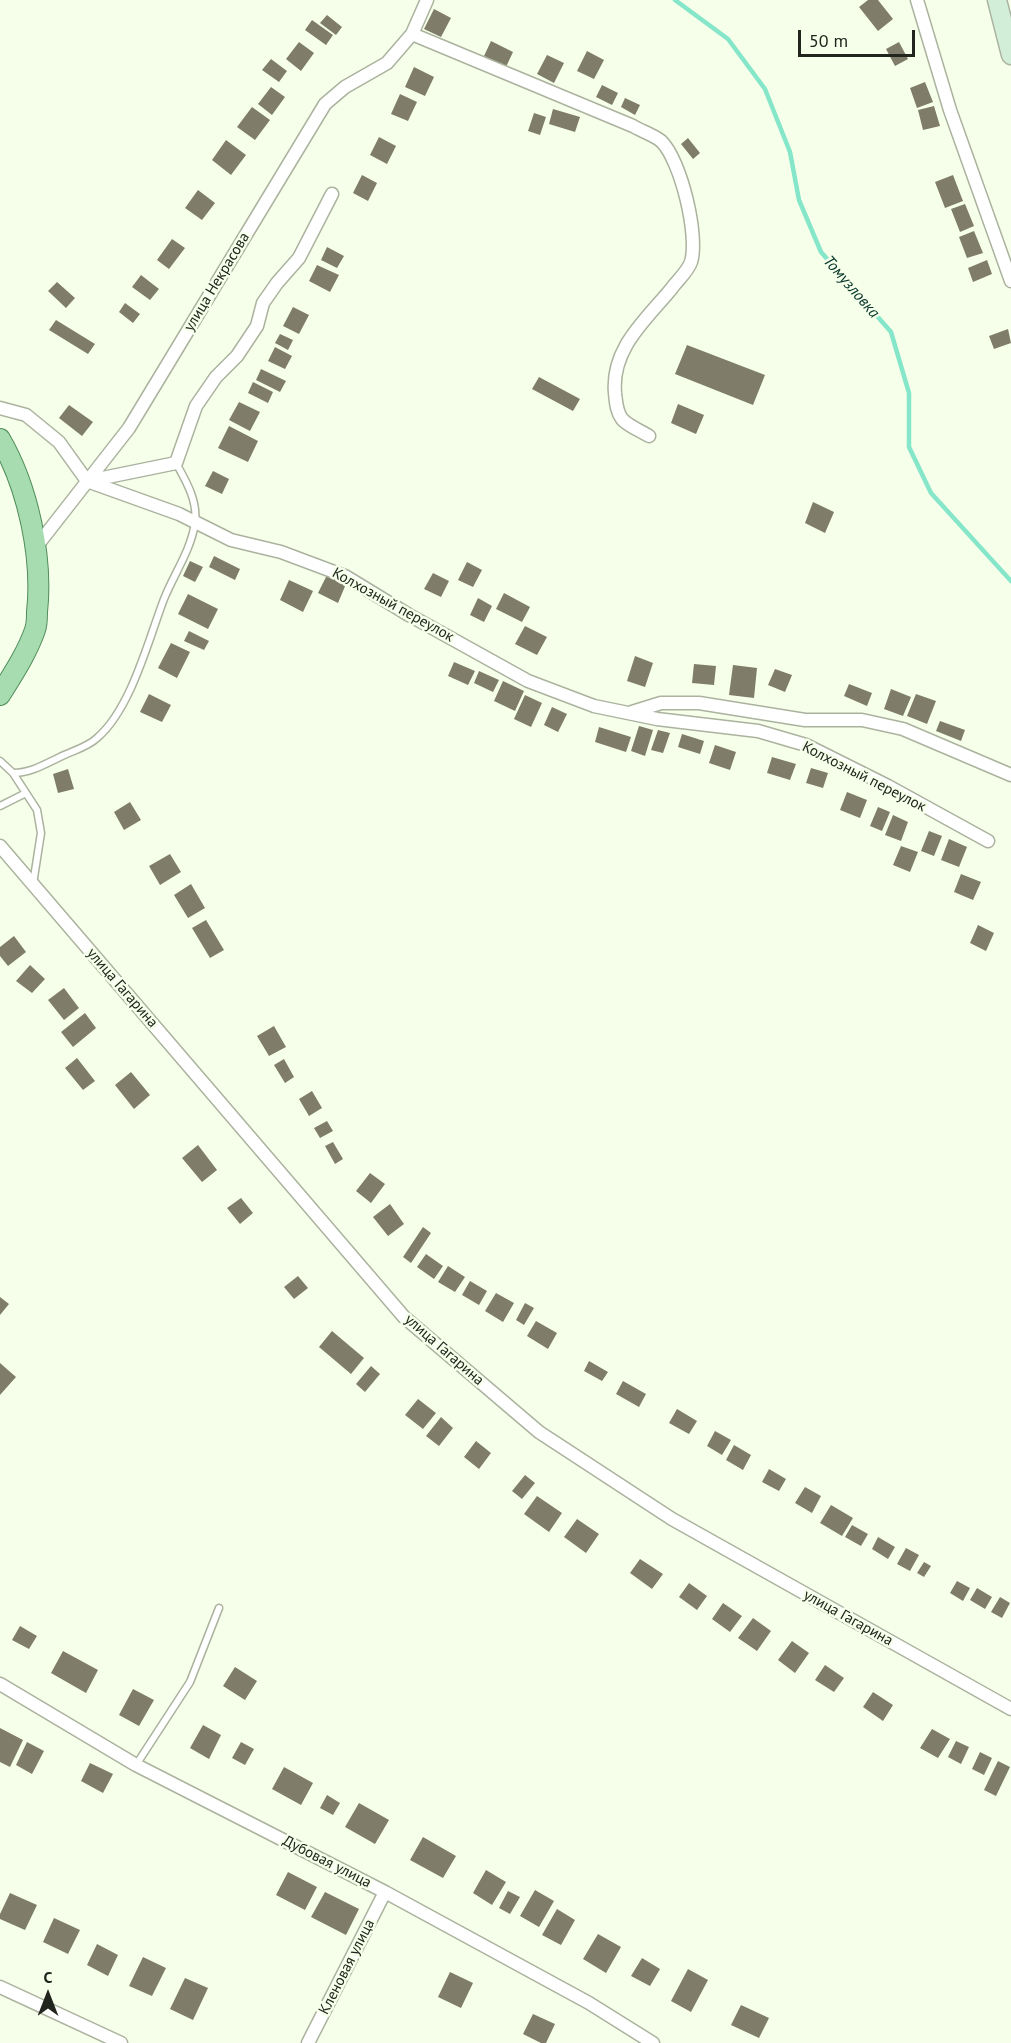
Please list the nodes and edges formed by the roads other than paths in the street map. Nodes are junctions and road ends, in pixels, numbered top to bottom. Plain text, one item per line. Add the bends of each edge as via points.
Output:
1 (428, 0) edge
2 (917, 0) edge
3 (997, 0) edge
4 (412, 34) junction
5 (1011, 55) edge
6 (332, 194) dead end
7 (1011, 282) edge
8 (0, 408) edge
9 (649, 436) dead end
10 (0, 439) edge
11 (176, 463) junction
12 (87, 481) junction
13 (195, 522) junction
14 (36, 547) junction
15 (0, 695) edge
16 (628, 713) junction
17 (0, 761) edge
18 (13, 773) junction
19 (1011, 775) edge
20 (26, 793) junction
21 (0, 806) edge
22 (988, 842) dead end
23 (0, 846) edge
24 (33, 884) junction
25 (219, 1608) dead end
26 (0, 1684) edge
27 (1011, 1709) edge
28 (135, 1765) junction
29 (385, 1892) junction
30 (0, 1987) edge
31 (122, 2043) edge
32 (308, 2043) edge
33 (653, 2043) edge

1 - 4 street, улица Некрасова
2 - 7 street via 950,110
3 - 5 main road
4 - 9 street via 633,126 661,141 674,161 687,195 693,236 691,263 633,331 617,365 614,383 616,406 622,419
4 - 12 street, улица Некрасова via 387,63 345,87 325,104 129,428
6 - 11 street via 299,258 263,303 257,326 196,406
8 - 12 street via 26,415 59,442
10 - 14 main road via 24,498
11 - 12 street
11 - 13 lane via 189,487
12 - 13 street, Колхозный переулок
12 - 14 street, улица Некрасова
13 - 16 street, Колхозный переулок via 231,540 280,552 345,576 528,681 594,706
13 - 18 lane via 149,645 115,720 95,740 26,773
14 - 15 main road via 40,588 36,629
16 - 19 street, Колхозный переулок via 661,703 699,703 804,720 862,720 903,729
16 - 22 street, Колхозный переулок via 758,731 806,746
17 - 18 lane
18 - 20 lane
20 - 21 lane
20 - 24 lane via 37,810 41,833
23 - 24 street, улица Гагарина
24 - 27 street, улица Гагарина via 404,1317 539,1432 672,1519
25 - 28 lane via 190,1682
26 - 28 street, Дубовая улица
28 - 29 street, Дубовая улица
29 - 32 street, Кленовая улица
29 - 33 street, Дубовая улица via 589,2003
30 - 31 street

